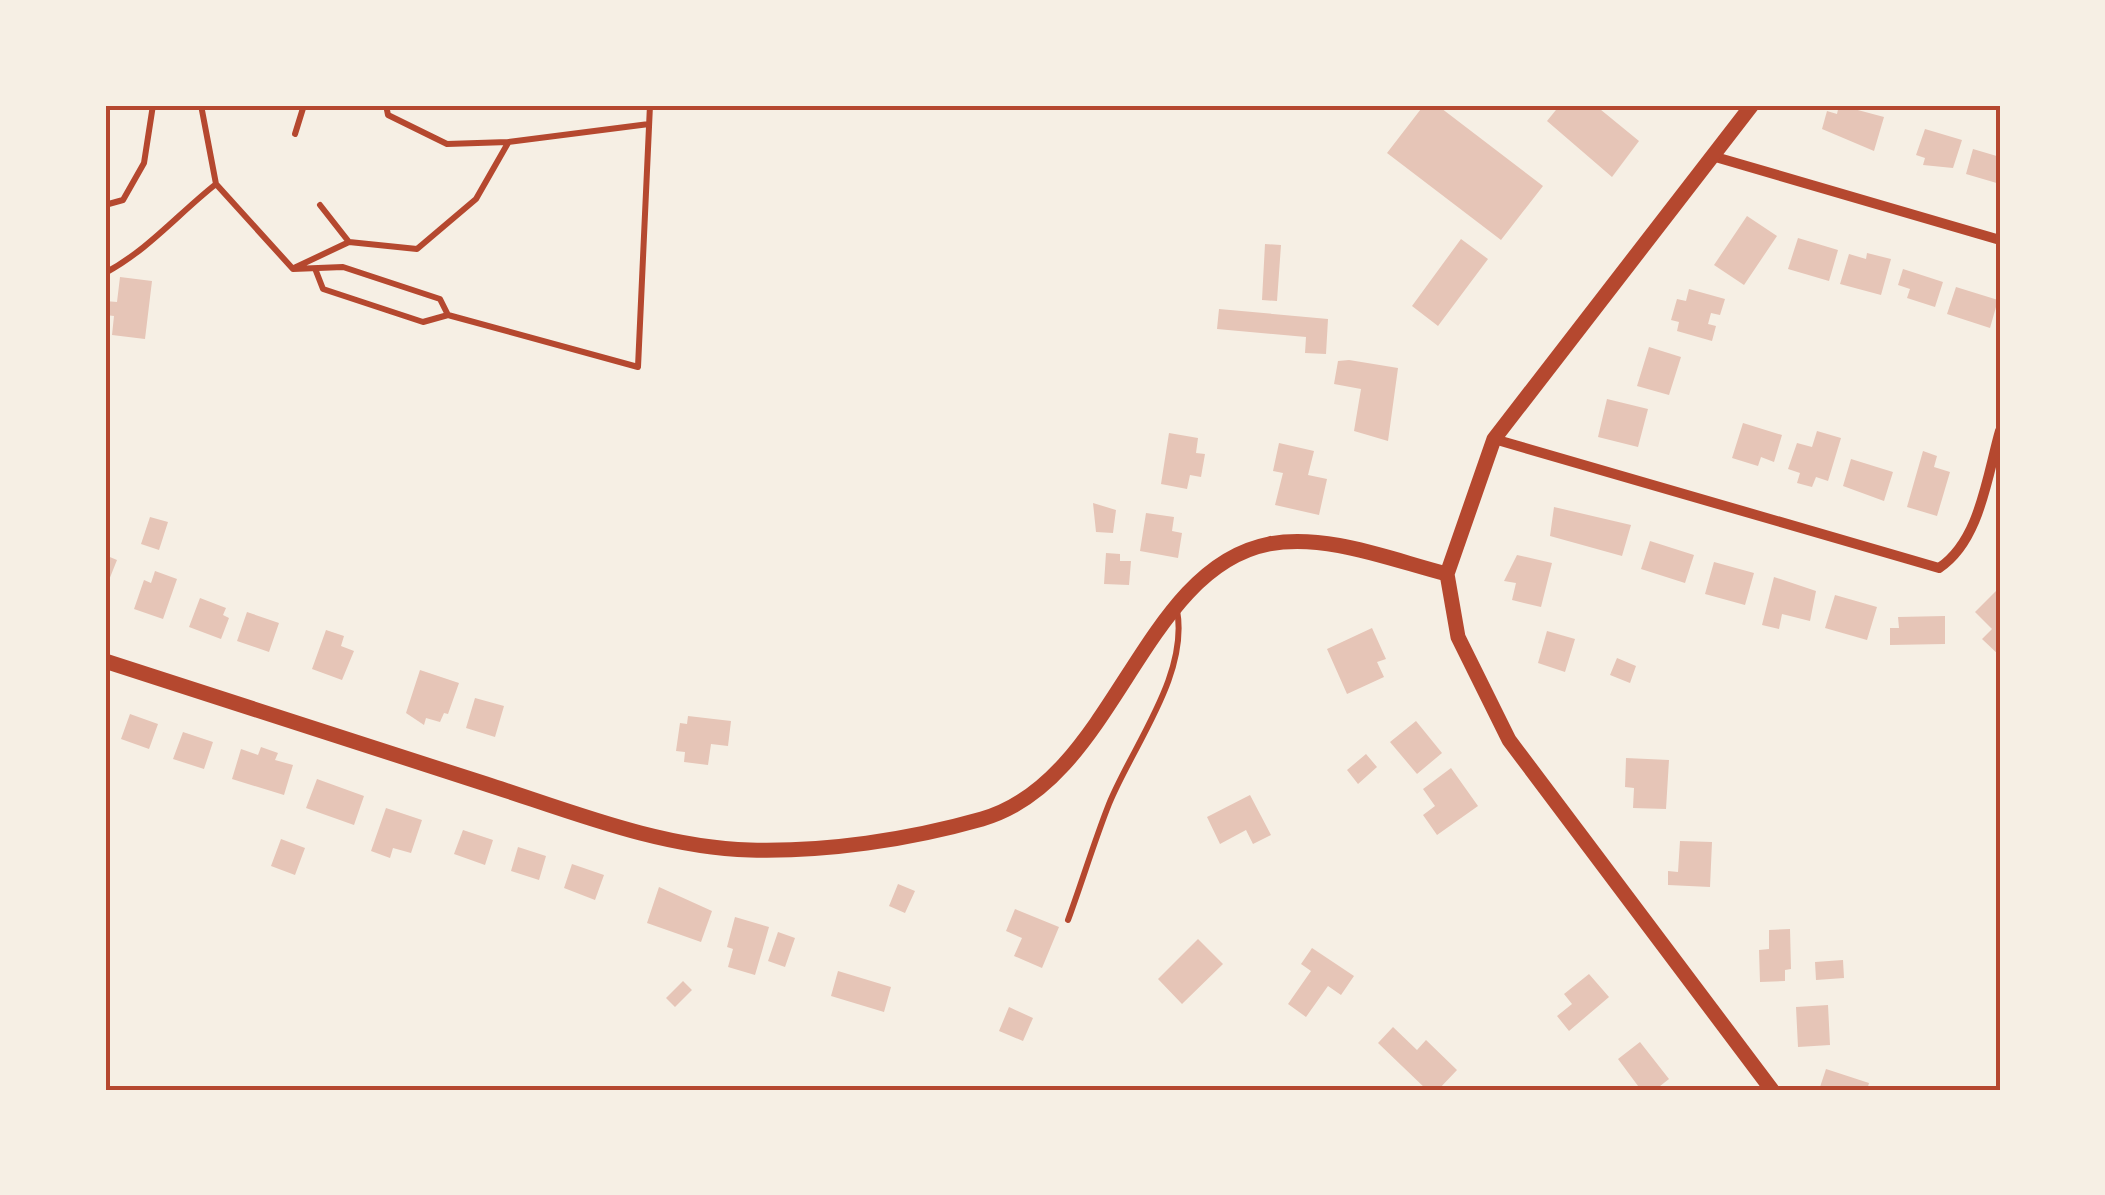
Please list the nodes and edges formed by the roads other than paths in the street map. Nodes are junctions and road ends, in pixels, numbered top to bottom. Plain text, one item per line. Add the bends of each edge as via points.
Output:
1 (153, 105) edge
2 (201, 105) edge
3 (304, 105) edge
4 (386, 105) edge
5 (650, 105) edge
6 (1752, 105) edge
7 (650, 124) junction
8 (295, 134) dead end
9 (508, 142) junction
10 (1712, 156) junction
11 (216, 184) junction
12 (105, 205) edge
13 (320, 205) dead end
14 (2000, 240) edge
15 (349, 242) junction
16 (293, 269) junction
17 (316, 271) junction
18 (105, 273) edge
19 (448, 315) junction
20 (2000, 431) edge
21 (1494, 440) junction
22 (1447, 574) junction
23 (1176, 608) junction
24 (105, 662) edge
25 (1068, 920) dead end
26 (1772, 1090) edge

1 - 12 lane via 144,163 123,200
2 - 11 lane
3 - 8 lane
4 - 9 lane via 388,115 447,144
5 - 7 lane
6 - 10 street
7 - 9 lane
7 - 19 lane via 638,368
9 - 15 lane via 476,199 417,249
10 - 14 street
10 - 21 street
11 - 16 lane
11 - 18 lane via 143,252
13 - 15 lane
15 - 16 lane
16 - 17 lane
17 - 19 lane via 343,268 440,298
17 - 19 lane via 323,289 423,322
20 - 21 street via 1970,532 1956,557 1939,568
21 - 22 street
22 - 23 street via 1320,544 1268,544 1218,566
22 - 26 street via 1458,637 1510,740
23 - 24 street via 1086,740 1033,795 985,818 878,842 750,850 605,822
23 - 25 lane via 1175,658

